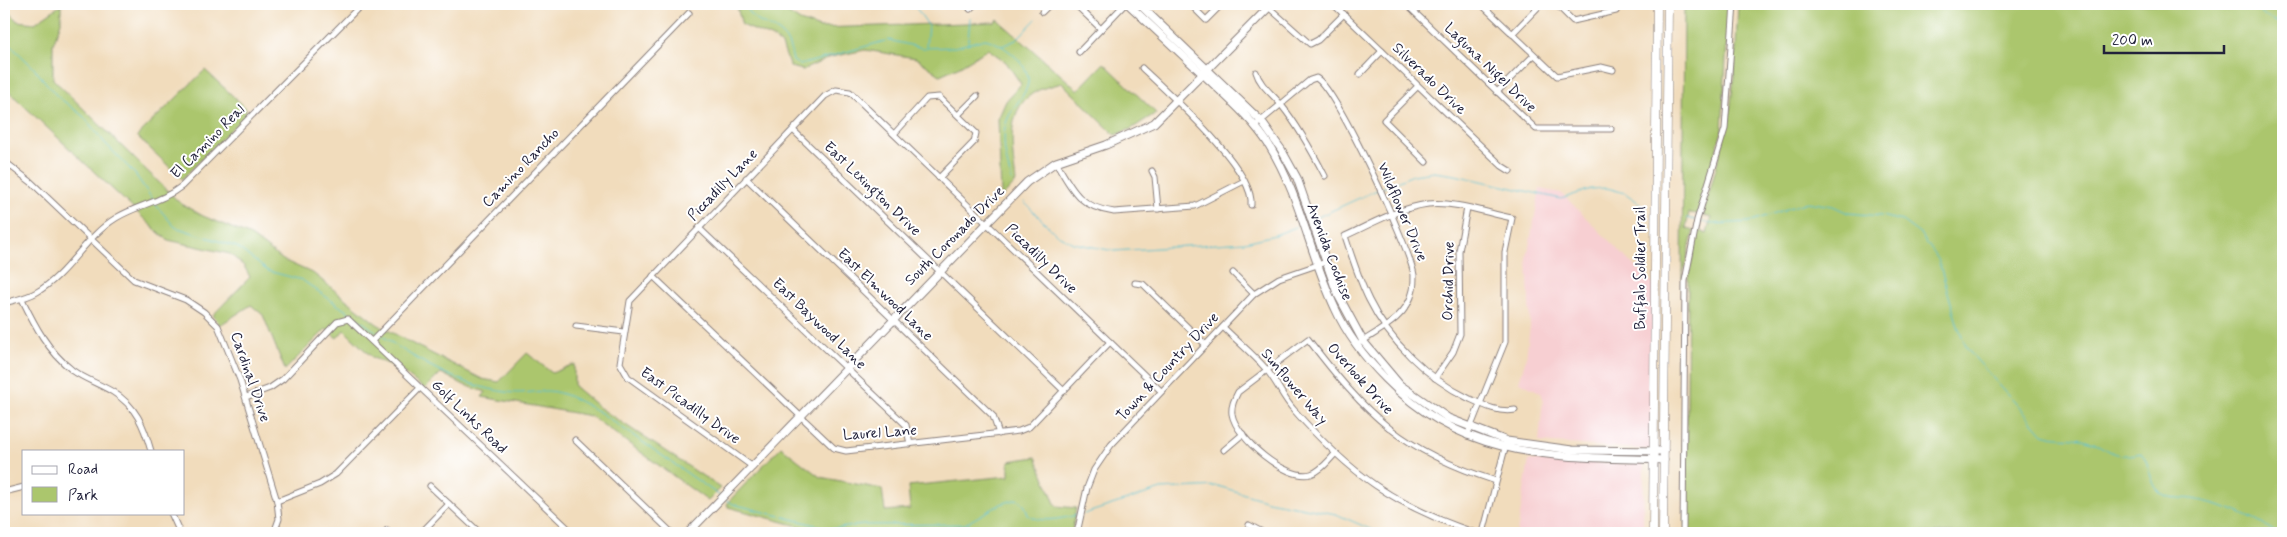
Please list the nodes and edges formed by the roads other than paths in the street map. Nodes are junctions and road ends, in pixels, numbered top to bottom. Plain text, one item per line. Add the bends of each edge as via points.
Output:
1 (362, 4) edge
2 (975, 4) edge
3 (1050, 4) edge
4 (1075, 4) edge
5 (1127, 4) edge
6 (1140, 4) edge
7 (1190, 4) edge
8 (1222, 4) edge
9 (1333, 4) edge
10 (1406, 4) edge
11 (1481, 4) edge
12 (1541, 4) edge
13 (1556, 4) edge
14 (1657, 4) edge
15 (1668, 4) edge
16 (1734, 4) edge
17 (1269, 5) edge
18 (970, 9) dead end
19 (1616, 11) dead end
20 (1042, 12) dead end
21 (689, 13) dead end
22 (1344, 14) junction
23 (1101, 29) junction
24 (1512, 34) junction
25 (1079, 52) dead end
26 (1382, 52) junction
27 (1534, 55) junction
28 (1142, 68) dead end
29 (1613, 70) dead end
30 (1205, 72) junction
31 (1256, 72) dead end
32 (1360, 74) dead end
33 (1418, 86) junction
34 (836, 90) joint
35 (1498, 92) junction
36 (977, 96) dead end
37 (1176, 102) junction
38 (1281, 105) junction
39 (958, 115) junction
40 (1258, 123) junction
41 (1611, 129) dead end
42 (793, 130) junction
43 (894, 134) junction
44 (4, 161) edge
45 (1056, 162) junction
46 (1426, 162) dead end
47 (1152, 171) dead end
48 (1510, 171) dead end
49 (1325, 176) dead end
50 (746, 178) junction
51 (939, 178) junction
52 (1244, 181) junction
53 (1251, 205) dead end
54 (1468, 208) junction
55 (1158, 209) junction
56 (1391, 215) junction
57 (986, 224) junction
58 (699, 228) junction
59 (90, 241) junction
60 (1326, 262) junction
61 (1317, 265) junction
62 (939, 271) junction
63 (1233, 273) dead end
64 (653, 276) junction
65 (1134, 283) dead end
66 (1254, 294) junction
67 (22, 299) junction
68 (630, 301) joint
69 (4, 303) edge
70 (892, 319) junction
71 (576, 326) dead end
72 (1385, 326) junction
73 (1223, 327) junction
74 (624, 332) junction
75 (372, 341) junction
76 (1363, 341) junction
77 (1110, 342) junction
78 (1206, 345) junction
79 (1356, 345) junction
80 (846, 367) junction
81 (1266, 370) junction
82 (1435, 378) junction
83 (420, 388) junction
84 (1064, 391) junction
85 (1161, 391) junction
86 (246, 397) junction
87 (1480, 403) junction
88 (1515, 410) dead end
89 (801, 416) junction
90 (1469, 432) junction
91 (999, 434) junction
92 (1243, 434) junction
93 (575, 440) dead end
94 (910, 444) junction
95 (1506, 445) junction
96 (151, 450) edge
97 (1224, 450) dead end
98 (1653, 450) junction
99 (1664, 451) junction
100 (1335, 454) junction
101 (1654, 460) junction
102 (1664, 460) junction
103 (753, 467) junction
104 (1496, 481) junction
105 (430, 486) dead end
106 (22, 488) edge
107 (4, 492) edge
108 (278, 501) junction
109 (449, 504) junction
110 (172, 514) edge
111 (1249, 525) dead end
112 (180, 533) edge
113 (274, 533) edge
114 (421, 533) edge
115 (480, 533) edge
116 (573, 533) edge
117 (672, 533) edge
118 (688, 533) edge
119 (1077, 533) edge
120 (1264, 533) edge
121 (1476, 533) edge
122 (1484, 533) edge
123 (1653, 533) edge
124 (1663, 533) edge
125 (1683, 533) edge

1 - 59 street, El Camino Real via 182,186 155,202 115,218
2 - 18 street
3 - 20 street
4 - 23 street
5 - 23 street
5 - 30 street, Avenida Cochise
6 - 30 street, Avenida Cochise
7 - 8 street via 1206,20
9 - 22 street, Silverado Drive
10 - 35 street, Laguna Nigel Drive
11 - 24 street
12 - 24 street
13 - 19 street via 1573,21
14 - 98 main road, Buffalo Soldier Trail
15 - 99 main road, Buffalo Soldier Trail
16 - 125 street via 1725,129 1697,220 1685,281
17 - 22 street via 1310,44
17 - 30 street, South Coronado Drive
21 - 75 street, Camino Rancho
22 - 26 street, Silverado Drive
23 - 25 street
24 - 27 street
26 - 32 street
26 - 33 street, Silverado Drive
27 - 29 street via 1557,76 1601,67
27 - 35 street
28 - 37 street
30 - 37 street, South Coronado Drive
30 - 40 street, Avenida Cochise
31 - 38 street via 1258,80
33 - 46 street via 1384,120
33 - 48 street, Silverado Drive
34 - 42 street, Piccadilly Lane via 825,96
34 - 43 street, Piccadilly Drive via 850,92
35 - 41 street, Laguna Nigel Drive via 1536,128
36 - 39 street
37 - 45 street, South Coronado Drive via 1154,123 1131,136
37 - 52 street via 1228,156
38 - 40 street
38 - 49 street via 1306,139
38 - 56 street, Wildflower Drive via 1310,80 1322,80 1352,130
39 - 43 street via 939,97 927,98
39 - 51 street via 976,133 974,142
40 - 60 street, Avenida Cochise via 1297,178
40 - 61 street, Avenida Cochise via 1285,175
42 - 50 street, Piccadilly Lane
42 - 62 street, East Lexington Drive
43 - 51 street, Piccadilly Drive
44 - 59 street, Cardinal Drive via 31,182
45 - 55 street via 1070,188 1092,207 1114,212
45 - 57 street, South Coronado Drive via 1028,182
47 - 55 street
50 - 58 street, Piccadilly Lane
50 - 70 street, East Elmwood Lane
51 - 57 street, Piccadilly Drive
52 - 53 street via 1252,195
52 - 55 street via 1195,206
54 - 56 street via 1428,204
54 - 82 street, Orchid Drive via 1459,251 1460,334 1453,352
54 - 87 street via 1512,218 1505,252 1506,342
56 - 72 street, Wildflower Drive via 1414,275 1409,302 1400,315
56 - 72 street via 1344,236 1370,301
57 - 62 street, South Coronado Drive
57 - 77 street, Piccadilly Drive
58 - 64 street, Piccadilly Lane
58 - 80 street, East Baywood Lane
59 - 67 street, El Camino Real via 51,281
59 - 86 street, Cardinal Drive via 134,280 186,300 210,317 223,334
60 - 61 street, Town & Country Drive
60 - 76 street, Avenida Cochise via 1337,293
61 - 66 street, Town & Country Drive via 1279,278
61 - 79 street, Avenida Cochise via 1336,311
62 - 70 street, South Coronado Drive
62 - 84 street, East Lexington Drive
63 - 66 street
64 - 68 street, Piccadilly Lane
64 - 89 street, Laurel Lane
65 - 78 street via 1143,284
66 - 73 street, Town & Country Drive
67 - 69 street, El Camino Real
67 - 96 street via 37,330 59,358 82,376 117,395 138,416
68 - 74 street, East Picadilly Drive
70 - 80 street, South Coronado Drive
70 - 91 street, East Elmwood Lane via 994,416
71 - 74 street
72 - 76 street, Wildflower Drive
72 - 82 street via 1408,354
73 - 78 street, Town & Country Drive
73 - 81 street, Sunflower Way
74 - 103 street, East Picadilly Drive via 620,362 628,377
75 - 83 street, Golf Links Road
75 - 86 street, Golf Links Road via 348,320 338,322 283,379
76 - 79 street, Wildflower Drive
76 - 90 street, Avenida Cochise via 1400,385
77 - 84 street, Laurel Lane
77 - 85 street, Piccadilly Drive
78 - 85 street, Town & Country Drive
79 - 90 street, Avenida Cochise via 1390,384 1421,410
80 - 89 street, South Coronado Drive
80 - 94 street, East Baywood Lane via 906,425
81 - 92 street via 1238,392 1232,404 1233,420
81 - 100 street, Sunflower Way via 1292,408
81 - 104 street, Overlook Drive via 1308,339 1361,403 1394,433 1441,461
82 - 87 street
83 - 108 street via 336,474
83 - 116 street, Golf Links Road
84 - 91 street, Laurel Lane via 1029,427
85 - 119 street, Town & Country Drive via 1111,445 1094,470 1081,505
86 - 108 street, Cardinal Drive
87 - 88 street via 1504,412
87 - 90 street
89 - 94 street, Laurel Lane via 834,448 846,451
89 - 103 street, South Coronado Drive
90 - 95 street, Avenida Cochise
91 - 94 street, Laurel Lane
92 - 97 street
92 - 100 street via 1266,459 1285,471 1298,474 1310,475 1318,471
93 - 117 street
95 - 98 street, Avenida Cochise via 1572,450
95 - 101 street, Avenida Cochise via 1539,455
95 - 104 street
98 - 99 street, Avenida Cochise
98 - 101 main road, Buffalo Soldier Trail
99 - 102 main road, Buffalo Soldier Trail
100 - 121 street, Sunflower Way via 1398,501 1434,519
101 - 102 street, Avenida Cochise
101 - 123 main road, Buffalo Soldier Trail
102 - 124 main road, Buffalo Soldier Trail
103 - 118 street, South Coronado Drive
104 - 122 street
105 - 109 street
106 - 107 street
108 - 113 street via 279,519
109 - 114 street
109 - 115 street
110 - 112 street
111 - 120 street

